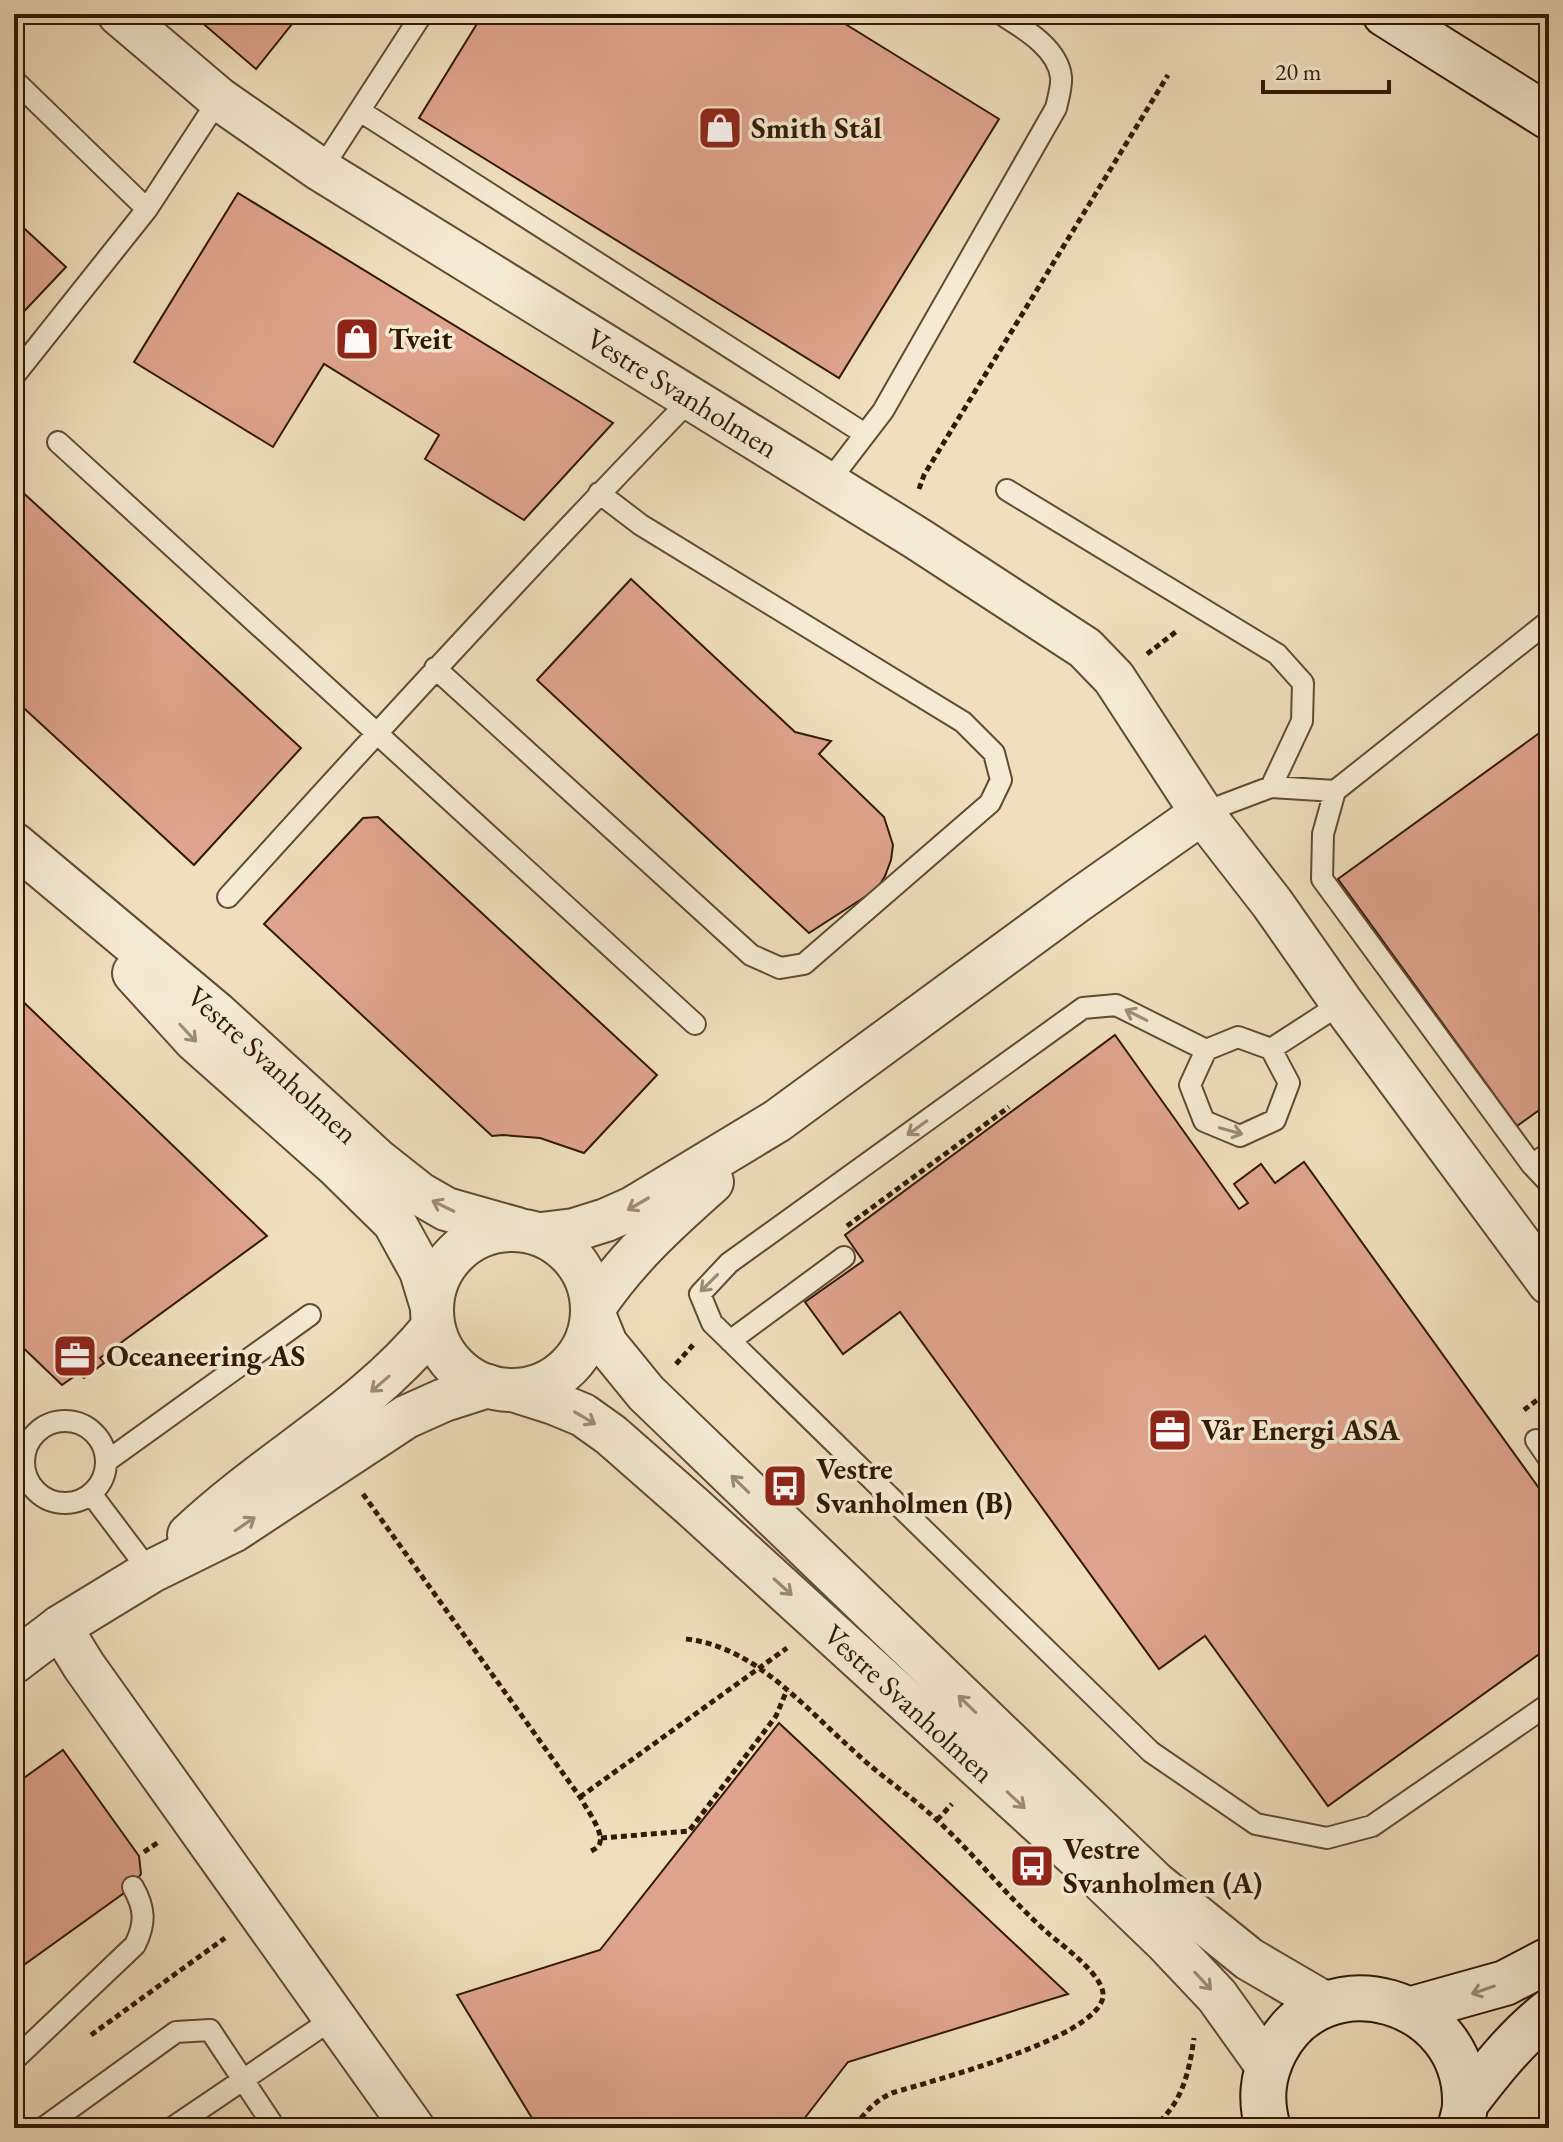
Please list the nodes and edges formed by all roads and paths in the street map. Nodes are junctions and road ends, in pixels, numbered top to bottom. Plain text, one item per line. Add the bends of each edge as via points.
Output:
1 (119, 14) edge
2 (422, 14) edge
3 (1001, 14) edge
4 (1385, 14) edge
5 (1168, 75) dead end
6 (14, 80) edge
7 (219, 99) junction
8 (360, 111) junction
9 (1549, 117) edge
10 (321, 170) junction
11 (147, 209) junction
12 (14, 376) edge
13 (691, 399) junction
14 (865, 434) junction
15 (58, 442) dead end
16 (827, 484) junction
17 (1007, 490) dead end
18 (599, 493) junction
19 (921, 498) dead end
20 (1196, 606) junction
21 (1549, 621) edge
22 (1136, 661) dead end
23 (435, 668) junction
24 (377, 731) junction
25 (1271, 787) junction
26 (1335, 791) junction
27 (1202, 813) junction
28 (28, 857) edge
29 (228, 897) dead end
30 (1342, 1003) junction
31 (695, 1024) dead end
32 (1271, 1049) junction
33 (1206, 1050) junction
34 (1009, 1107) dead end
35 (777, 1121) junction
36 (1541, 1159) edge
37 (1549, 1183) edge
38 (529, 1232) junction
39 (835, 1234) dead end
40 (844, 1257) dead end
41 (1542, 1261) edge
42 (593, 1310) junction
43 (310, 1315) dead end
44 (433, 1317) junction
45 (730, 1341) junction
46 (500, 1388) junction
47 (1536, 1440) dead end
48 (1549, 1459) edge
49 (107, 1461) junction
50 (360, 1490) dead end
51 (92, 1495) junction
52 (150, 1572) junction
53 (60, 1627) junction
54 (686, 1639) dead end
55 (791, 1646) dead end
56 (14, 1662) edge
57 (759, 1668) junction
58 (787, 1690) junction
59 (1549, 1704) edge
60 (580, 1797) junction
61 (952, 1804) dead end
62 (937, 1820) junction
63 (601, 1838) junction
64 (588, 1853) dead end
65 (133, 1887) dead end
66 (227, 1938) dead end
67 (1549, 1960) edge
68 (1326, 2004) junction
69 (1412, 2009) junction
70 (1549, 2012) edge
71 (334, 2018) junction
72 (1195, 2034) dead end
73 (89, 2036) dead end
74 (17, 2055) edge
75 (243, 2080) junction
76 (1260, 2108) edge
77 (1462, 2116) edge
78 (43, 2128) edge
79 (172, 2128) edge
80 (269, 2128) edge
81 (413, 2128) edge
82 (853, 2128) edge
83 (1152, 2128) edge

1 - 7 street, Vestre Svanholmen
2 - 8 lane
3 - 14 lane via 1054,57 1061,77 1056,108
4 - 9 main road
5 - 19 path via 924,475
6 - 11 lane
7 - 10 street, Vestre Svanholmen
7 - 11 lane
8 - 10 lane
8 - 14 lane
10 - 13 street, Vestre Svanholmen
11 - 12 lane
13 - 16 street, Vestre Svanholmen
13 - 18 lane
14 - 16 lane
15 - 24 lane
16 - 27 street, Vestre Svanholmen via 1085,648 1114,678
17 - 20 lane
18 - 23 lane
18 - 23 lane via 641,525 963,722 994,753 1001,780 990,803 804,964 780,968 751,955
20 - 22 path via 1175,635
20 - 25 lane via 1277,654 1303,683 1302,721
21 - 26 lane
23 - 24 lane
24 - 29 lane
24 - 31 lane
25 - 26 lane
25 - 27 lane
26 - 36 lane via 1323,834 1322,879
27 - 30 street, Vestre Svanholmen
27 - 35 street
38 -> 28 street, Vestre Svanholmen via 446,1209 420,1194 216,1013
28 -> 44 street, Vestre Svanholmen via 195,1040 394,1222 421,1271
30 - 32 lane
30 - 41 street, Vestre Svanholmen
32 - 33 lane via 1238,1037
33 -> 32 lane via 1190,1085 1204,1121 1240,1136 1275,1120 1289,1083
33 -> 45 lane via 1116,1005 1083,1008 729,1263 700,1294 712,1323
34 - 39 path
35 -> 38 street via 633,1208 574,1230
35 - 42 street via 625,1263
36 - 37 lane
38 - 42 street via 562,1247 579,1265
38 - 44 street via 491,1232 468,1242 437,1282
40 - 45 lane
42 - 46 street via 589,1336 559,1375 537,1386
68 -> 42 street, Vestre Svanholmen via 1249,1959 1121,1851 646,1393 606,1344
43 - 49 lane
44 - 46 street via 444,1353 463,1373
44 -> 52 street via 410,1357 380,1385 216,1509
45 - 59 lane via 1151,1752 1256,1824 1327,1838 1372,1826
52 -> 46 street via 233,1531 406,1417 444,1400
46 -> 76 street, Vestre Svanholmen via 583,1415 611,1435 1064,1845 1217,1996
47 - 48 lane
49 - 51 lane via 104,1479
49 - 51 lane via 99,1437 79,1423 54,1422 34,1435 28,1446 23,1458 28,1481 45,1499 69,1504
50 - 60 path
51 - 52 lane
52 - 53 street
53 - 56 street
53 - 71 street
54 - 57 path via 706,1642
55 - 57 path
57 - 58 path
57 - 60 path
58 - 62 path
58 - 63 path via 776,1716 689,1831
60 - 63 path
61 - 62 path
62 - 82 path via 1026,1914 1088,1968 1101,1985 1103,1998 1084,2023 1065,2034 892,2093 879,2099
63 - 64 path
65 - 74 lane via 144,1917 135,1945
66 - 73 path
67 -> 69 main road via 1505,1983
68 - 69 main road via 1385,1999
68 - 76 main road via 1301,2018 1281,2040
69 - 77 main road via 1441,2034 1459,2067
70 - 77 main road via 1499,2060
71 - 75 lane
71 - 81 street
72 - 83 path via 1179,2098
75 - 78 lane via 210,2030 176,2032
75 - 79 lane
75 - 80 lane via 271,2122

